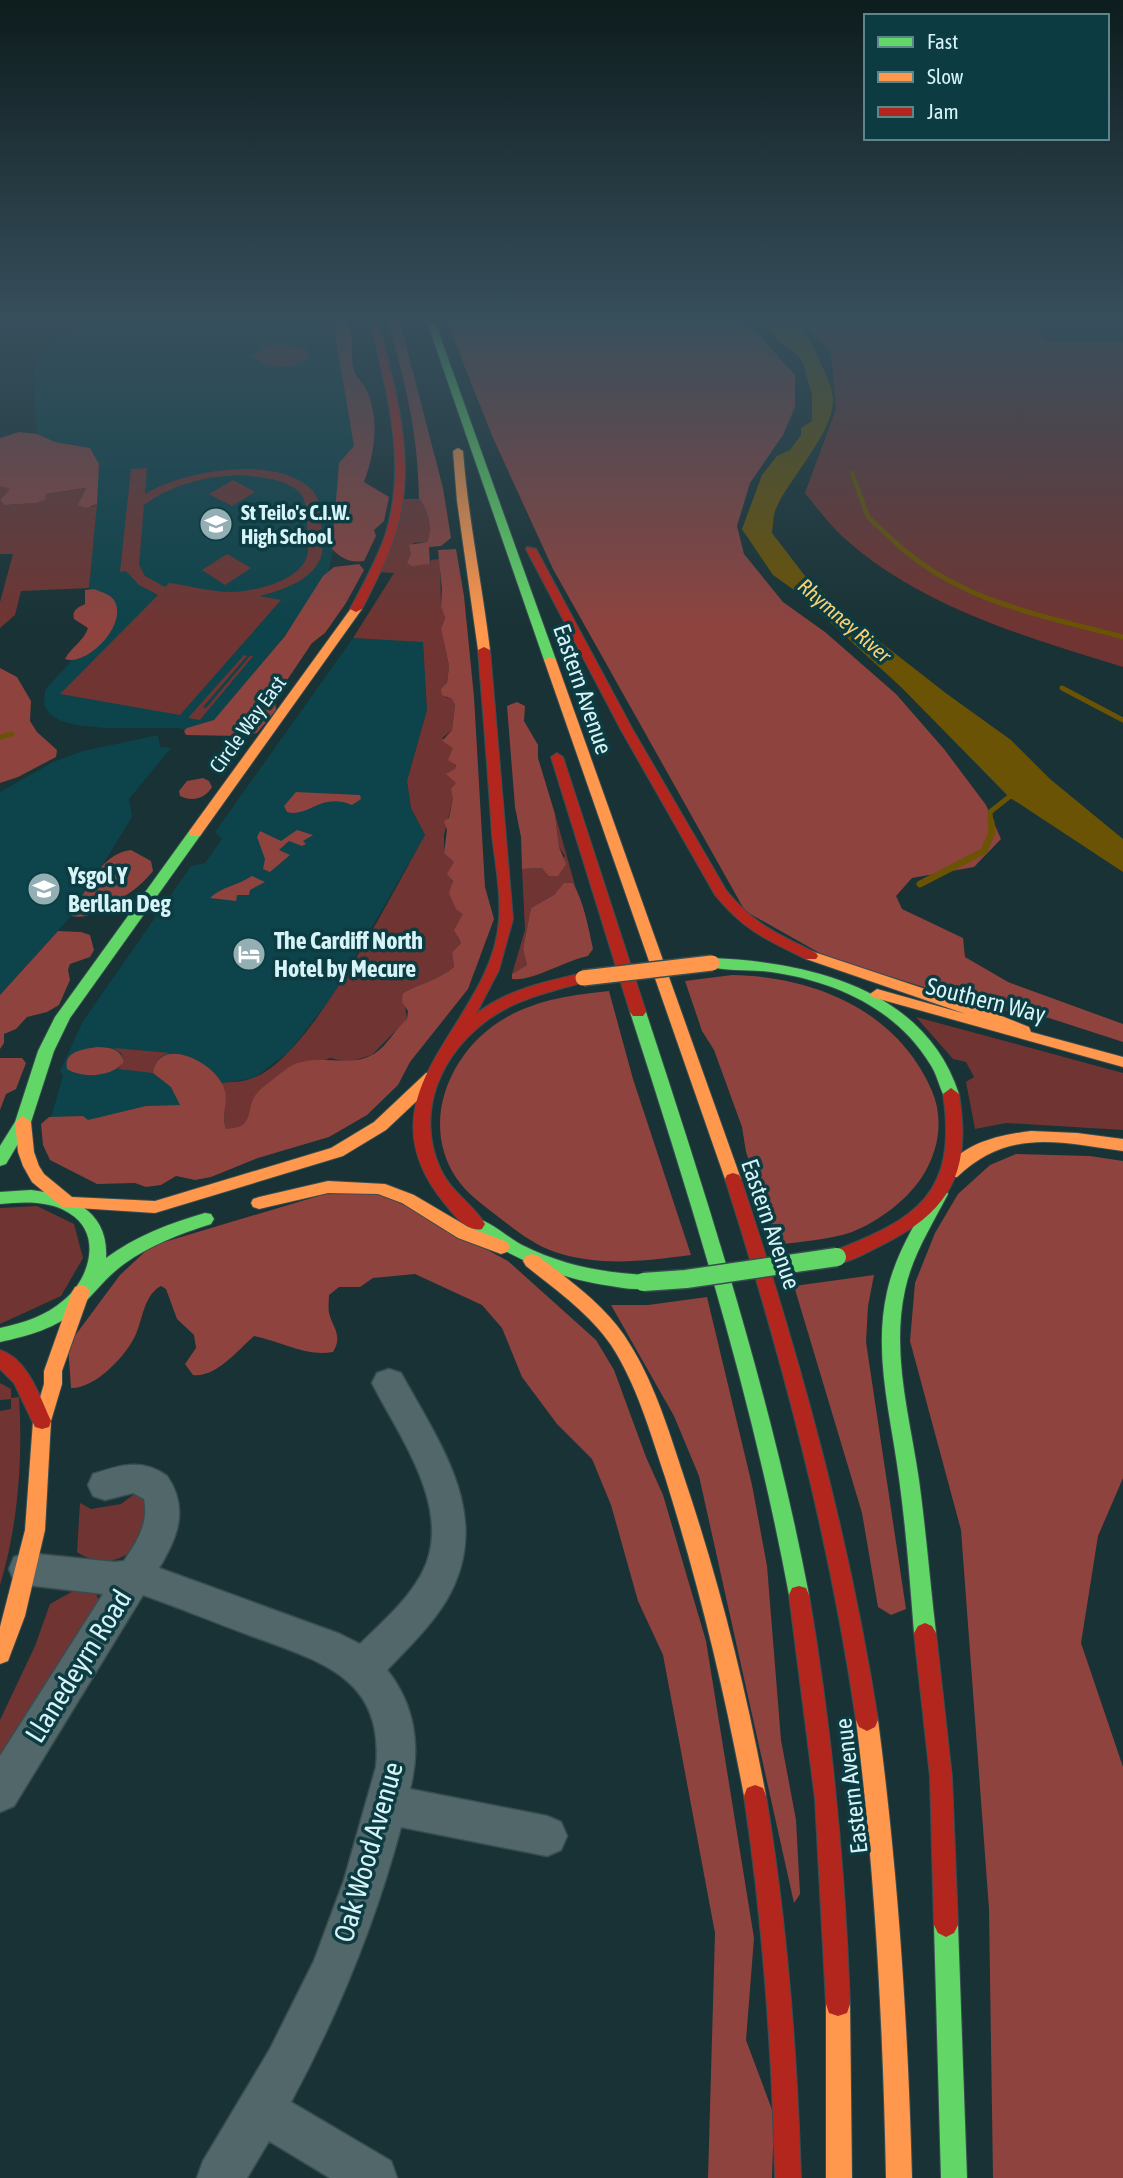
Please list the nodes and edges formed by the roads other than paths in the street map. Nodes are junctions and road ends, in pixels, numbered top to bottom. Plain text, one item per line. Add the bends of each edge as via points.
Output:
1 (399, 424) edge
2 (468, 424) edge
3 (477, 449) junction
4 (482, 524) dead end
5 (627, 730) junction
6 (553, 743) dead end
7 (838, 982) junction
8 (1024, 1031) junction
9 (449, 1045) junction
10 (1123, 1062) edge
11 (432, 1077) junction
12 (23, 1122) junction
13 (1123, 1145) edge
14 (0, 1160) edge
15 (951, 1173) junction
16 (940, 1194) junction
17 (0, 1198) edge
18 (68, 1203) junction
19 (240, 1209) dead end
20 (215, 1216) dead end
21 (513, 1251) junction
22 (532, 1261) junction
23 (85, 1287) junction
24 (0, 1335) edge
25 (0, 1357) edge
26 (389, 1383) dead end
27 (42, 1421) junction
28 (105, 1485) dead end
29 (27, 1569) junction
30 (134, 1576) junction
31 (0, 1654) edge
32 (362, 1669) junction
33 (0, 1792) edge
34 (386, 1804) junction
35 (547, 1836) dead end
36 (262, 2110) junction
37 (219, 2178) edge
38 (374, 2178) edge
39 (788, 2178) edge
40 (839, 2178) edge
41 (899, 2178) edge
42 (954, 2178) edge

1 - 12 main road, Circle Way East via 399,516 379,572 63,1017 46,1051
2 - 3 main road, Eastern Avenue
3 - 5 main road via 504,491
3 - 41 main road, Eastern Avenue via 739,1197 821,1473 853,1628 877,1791 896,2027
4 - 9 main road via 456,444 460,496 480,601 506,919 500,960
5 - 7 main road via 698,878 723,915 765,947
5 - 8 main road via 645,754 719,891 753,927 833,965 991,1015
6 - 40 main road, Eastern Avenue via 728,1293 772,1458 805,1636 825,1807 840,2092
7 - 8 main road, Southern Way via 984,1025
7 - 9 main road, bridge via 779,967 712,963 583,978 514,998 491,1010
7 - 15 main road via 898,1019 943,1070 957,1124
8 - 10 main road, Southern Way
9 - 11 main road
11 - 18 main road via 380,1126 322,1158 155,1207
11 - 21 main road via 422,1102 420,1134 432,1174 455,1206
12 - 14 main road, Circle Way East
12 - 18 main road, Circle Way East via 31,1166 38,1178
13 - 15 main road via 1006,1140 974,1150
15 - 16 main road
16 - 22 main road, bridge via 889,1235 837,1257 643,1282 579,1276
16 - 42 main road via 915,1239 896,1290 890,1340 941,1777
17 - 18 main road via 43,1195
18 - 23 main road, Circle Way East via 87,1216 98,1236 99,1258
19 - 21 main road via 299,1192 363,1185 397,1193 470,1236
20 - 23 main road via 144,1238 114,1258
21 - 22 main road
22 - 39 main road via 593,1312 626,1355 655,1418 713,1602 750,1770 769,1895 781,2004
23 - 24 main road via 71,1304 44,1322
23 - 27 main road via 57,1355
25 - 27 main road via 25,1380
26 - 32 street via 442,1488 449,1551 425,1600
27 - 29 main road via 39,1501
28 - 30 street, Llanedeyrn Road via 145,1480 165,1508 157,1540
29 - 30 street, Llanedeyrn Road via 115,1579
29 - 31 main road
30 - 32 street, Oak Wood Avenue via 331,1648
30 - 33 street, Llanedeyrn Road
32 - 34 street, Oak Wood Avenue via 387,1707 397,1741
34 - 35 street
34 - 36 street, Oak Wood Avenue via 342,1946
36 - 37 street, Oak Wood Avenue
36 - 38 street

